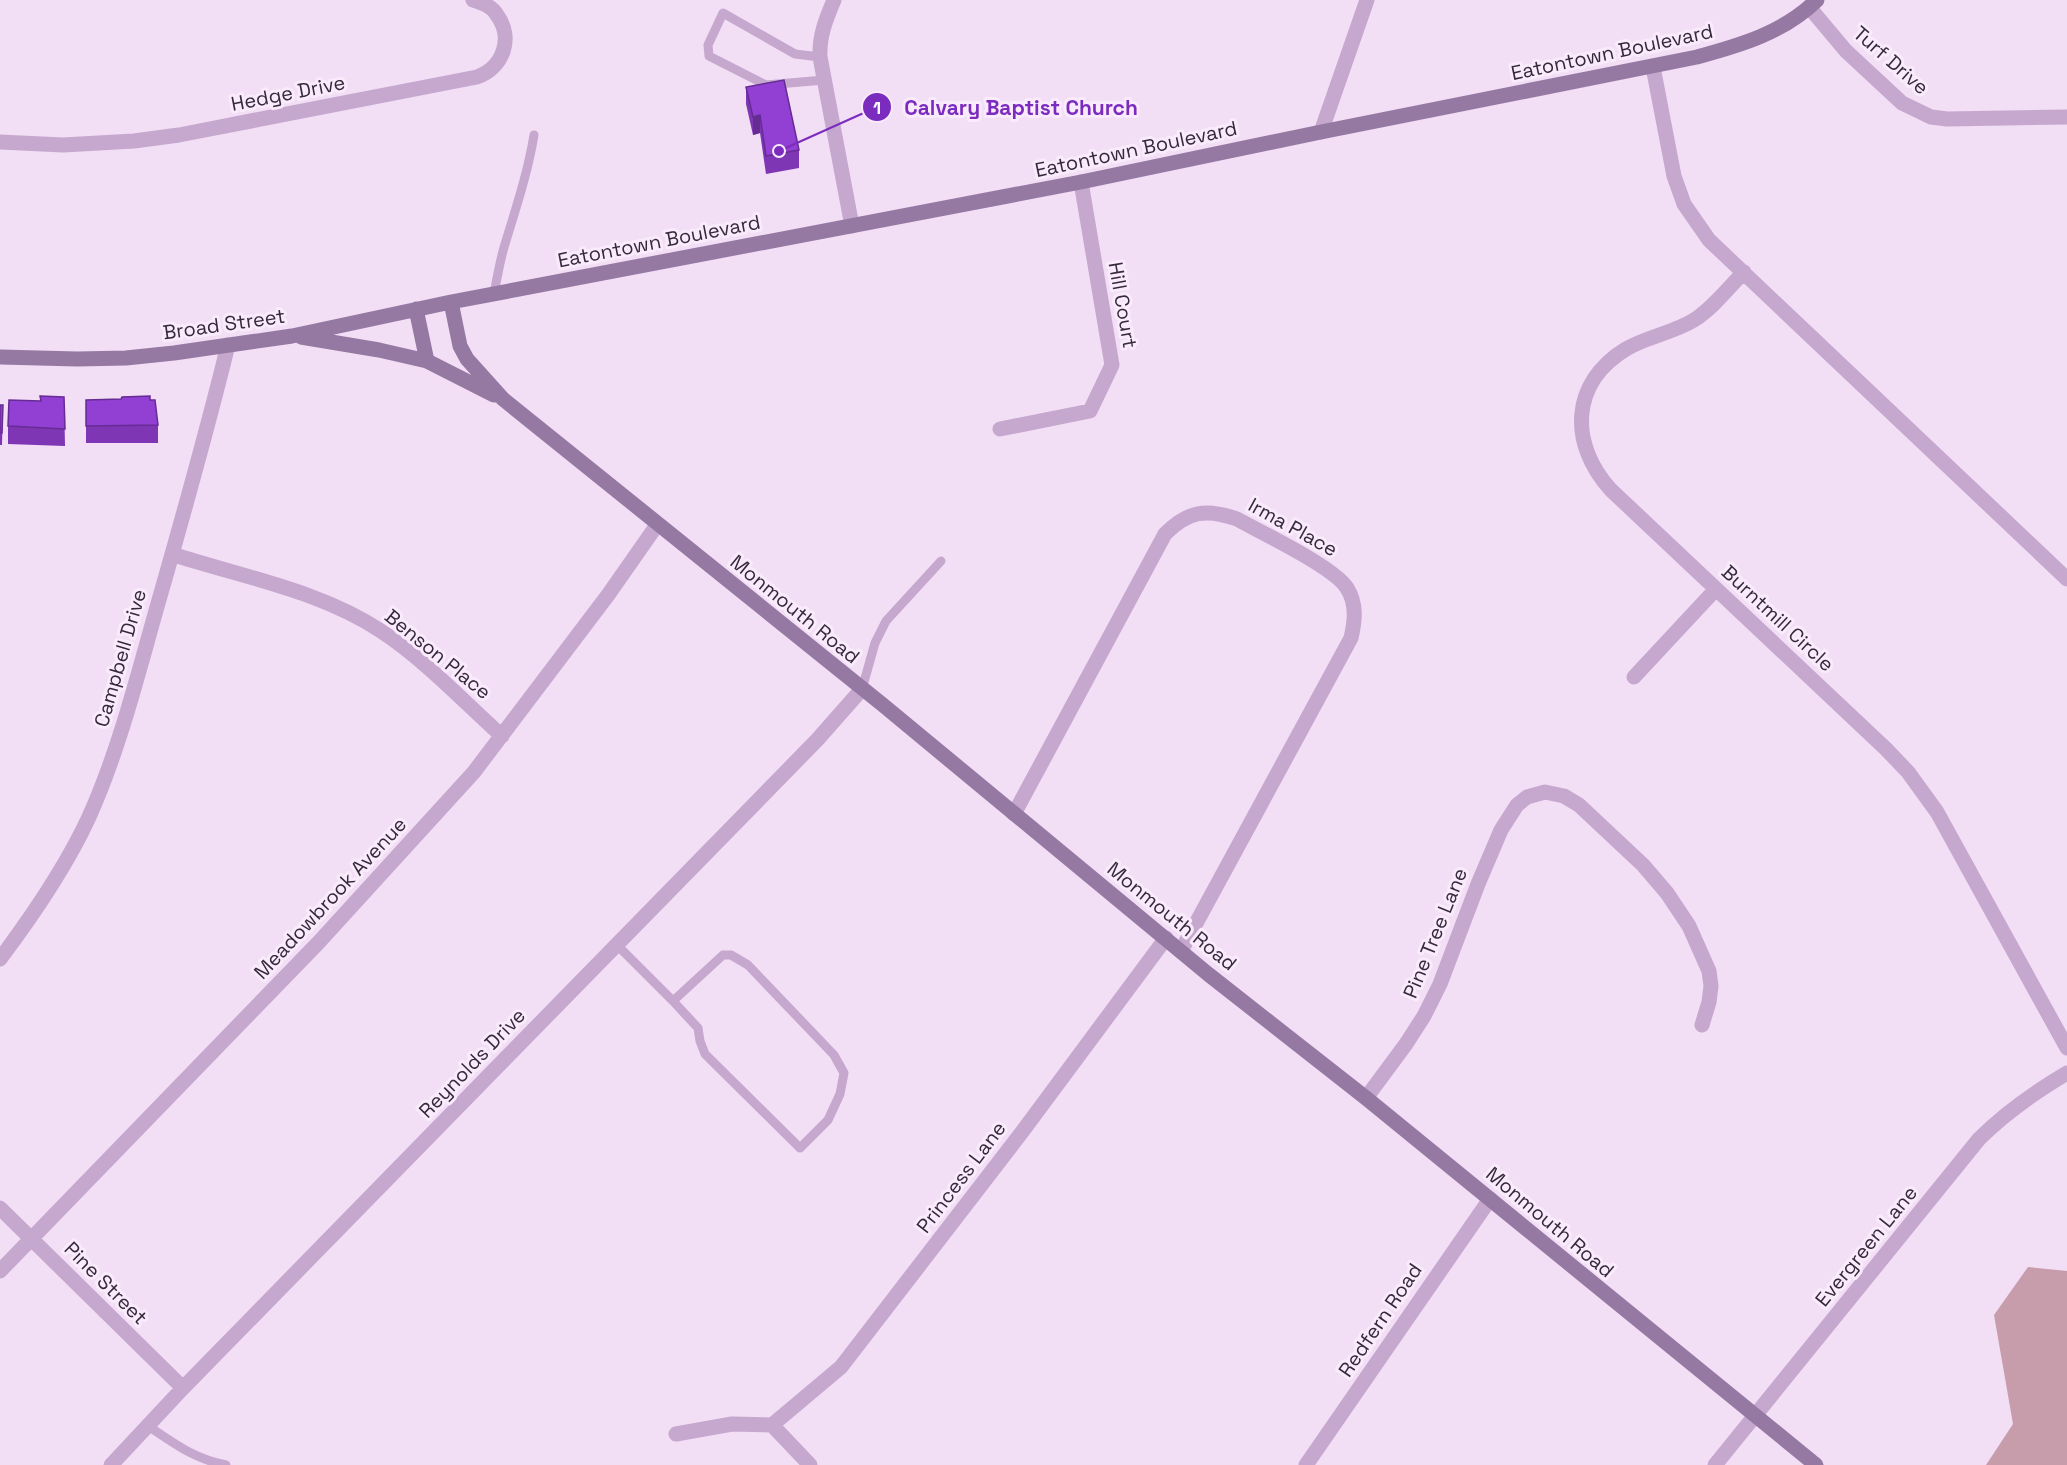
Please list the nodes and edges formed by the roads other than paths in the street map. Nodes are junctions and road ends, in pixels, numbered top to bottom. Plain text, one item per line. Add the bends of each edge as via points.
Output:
1 (473, 0) edge
2 (834, 0) edge
3 (1367, 0) edge
4 (1813, 4) edge
5 (820, 57) junction
6 (1653, 67) junction
7 (824, 80) junction
8 (2067, 117) edge
9 (1321, 132) junction
10 (534, 135) dead end
11 (0, 142) edge
12 (1081, 182) junction
13 (852, 226) junction
14 (1744, 272) junction
15 (494, 294) junction
16 (451, 302) junction
17 (416, 309) junction
18 (292, 336) junction
19 (228, 345) junction
20 (0, 357) edge
21 (427, 361) junction
22 (503, 399) junction
23 (1000, 429) dead end
24 (657, 525) junction
25 (172, 554) junction
26 (941, 561) dead end
27 (2067, 579) edge
28 (1716, 589) junction
29 (1634, 677) dead end
30 (862, 689) junction
31 (502, 736) junction
32 (1014, 814) junction
33 (1166, 938) junction
34 (617, 945) junction
35 (1181, 951) junction
36 (0, 959) edge
37 (673, 1001) junction
38 (1702, 1025) dead end
39 (2067, 1048) edge
40 (2067, 1072) edge
41 (1366, 1098) junction
42 (1490, 1199) junction
43 (0, 1208) edge
44 (31, 1239) junction
45 (0, 1271) edge
46 (183, 1388) junction
47 (1755, 1415) junction
48 (771, 1425) junction
49 (148, 1426) junction
50 (676, 1434) dead end
51 (111, 1465) edge
52 (226, 1465) edge
53 (810, 1465) edge
54 (1306, 1465) edge
55 (1715, 1465) edge
56 (1815, 1465) edge

1 - 11 street, Hedge Drive via 497,14 506,39 500,60 492,70 477,77 179,135 63,145
2 - 5 street via 823,27
3 - 9 street
4 - 6 main road, Eatontown Boulevard via 1783,26 1749,43
4 - 8 street, Turf Drive via 1846,51 1902,103 1916,111 1947,119
5 - 7 street
5 - 7 lane via 795,54 723,14 708,45 710,56 766,85
6 - 9 main road, Eatontown Boulevard
6 - 14 street via 1674,176 1684,204 1709,240
7 - 13 street
9 - 12 main road, Eatontown Boulevard
10 - 15 lane
12 - 13 main road, Eatontown Boulevard
12 - 23 street, Hill Court via 1112,365 1090,411
13 - 15 main road, Eatontown Boulevard
14 - 27 street
14 - 28 street, Burntmill Circle via 1694,320 1628,347 1610,360 1589,387 1581,417 1586,450 1602,480
15 - 16 main road, Eatontown Boulevard
16 - 17 main road, Broad Street
16 - 22 main road, Monmouth Road via 466,358
17 - 18 main road, Broad Street
17 - 21 main road
18 - 19 main road, Broad Street
18 - 21 main road, Monmouth Road
19 - 20 main road, Broad Street via 126,358
19 - 25 street, Campbell Drive
21 - 22 main road, Monmouth Road
22 - 24 main road, Monmouth Road
24 - 30 main road, Monmouth Road
24 - 31 street, Meadowbrook Avenue
25 - 31 street, Benson Place via 301,593 359,618 408,651
25 - 36 street, Campbell Drive via 110,766 64,864
26 - 30 lane via 886,621 874,643
28 - 29 street
28 - 39 street, Burntmill Circle via 1908,772 1936,812
30 - 32 main road, Monmouth Road
30 - 34 street, Reynolds Drive
31 - 44 street, Meadowbrook Avenue via 319,942
32 - 33 main road, Monmouth Road
32 - 35 street, Irma Place via 1165,534 1177,522 1202,513 1221,513 1337,575 1351,596 1355,622 1351,638
33 - 35 main road, Monmouth Road
33 - 48 street, Princess Lane via 841,1367
34 - 37 lane
34 - 46 street, Reynolds Drive
35 - 41 main road, Monmouth Road
37 - 37 lane via 723,955 748,965 834,1055 844,1073 828,1120 800,1148 705,1054 698,1028
38 - 41 street, Pine Tree Lane via 1709,1002 1709,971 1689,926 1667,893 1579,805 1564,796 1545,792 1527,797 1501,830 1424,1016
40 - 47 street, Evergreen Lane via 2026,1098 1979,1139
41 - 42 main road, Monmouth Road
42 - 47 main road, Monmouth Road
42 - 54 street, Redfern Road
43 - 44 street, Pine Street
44 - 45 street, Meadowbrook Avenue
44 - 46 street, Pine Street
46 - 49 street, Reynolds Drive
47 - 55 street, Evergreen Lane
47 - 56 main road, Monmouth Road
48 - 50 street via 732,1424
48 - 53 street
49 - 51 street, Reynolds Drive
49 - 52 lane via 190,1454

